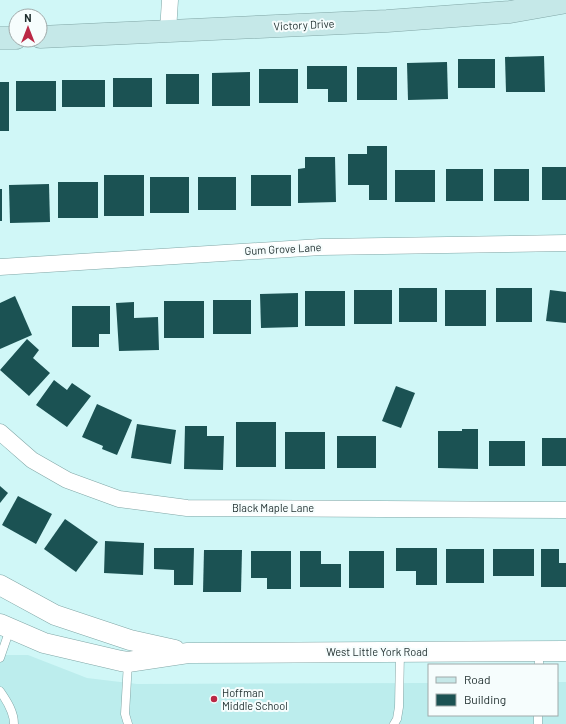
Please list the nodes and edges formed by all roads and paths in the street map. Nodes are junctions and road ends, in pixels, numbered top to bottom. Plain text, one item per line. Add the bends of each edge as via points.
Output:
1 (170, 0) edge
2 (566, 2) edge
3 (168, 30) junction
4 (48, 36) edge
5 (566, 243) edge
6 (0, 267) edge
7 (0, 432) edge
8 (566, 510) edge
9 (0, 585) edge
10 (24, 598) junction
11 (5, 626) edge
12 (130, 640) junction
13 (566, 651) edge
14 (400, 652) junction
15 (188, 653) junction
16 (0, 658) edge
17 (539, 658) edge
18 (128, 662) junction
19 (0, 691) edge
20 (14, 724) edge
21 (128, 724) edge
22 (394, 724) edge

1 - 3 street
2 - 3 main road, Victory Drive via 510,12 403,20
3 - 4 main road, Victory Drive
5 - 6 street, Gum Grove Lane via 321,247
7 - 8 street, Black Maple Lane via 32,460 68,480 119,500 187,508
9 - 10 street, West Little York Road
10 - 11 street
10 - 12 street, West Little York Road via 55,615
11 - 16 lane
11 - 18 street, West Little York Road via 44,643
12 - 15 street, West Little York Road
12 - 18 street
13 - 17 street, West Little York Road
14 - 15 street, West Little York Road
14 - 17 street, West Little York Road
14 - 22 lane via 398,719
15 - 18 street, West Little York Road
18 - 21 lane via 125,714
19 - 20 lane via 8,703

